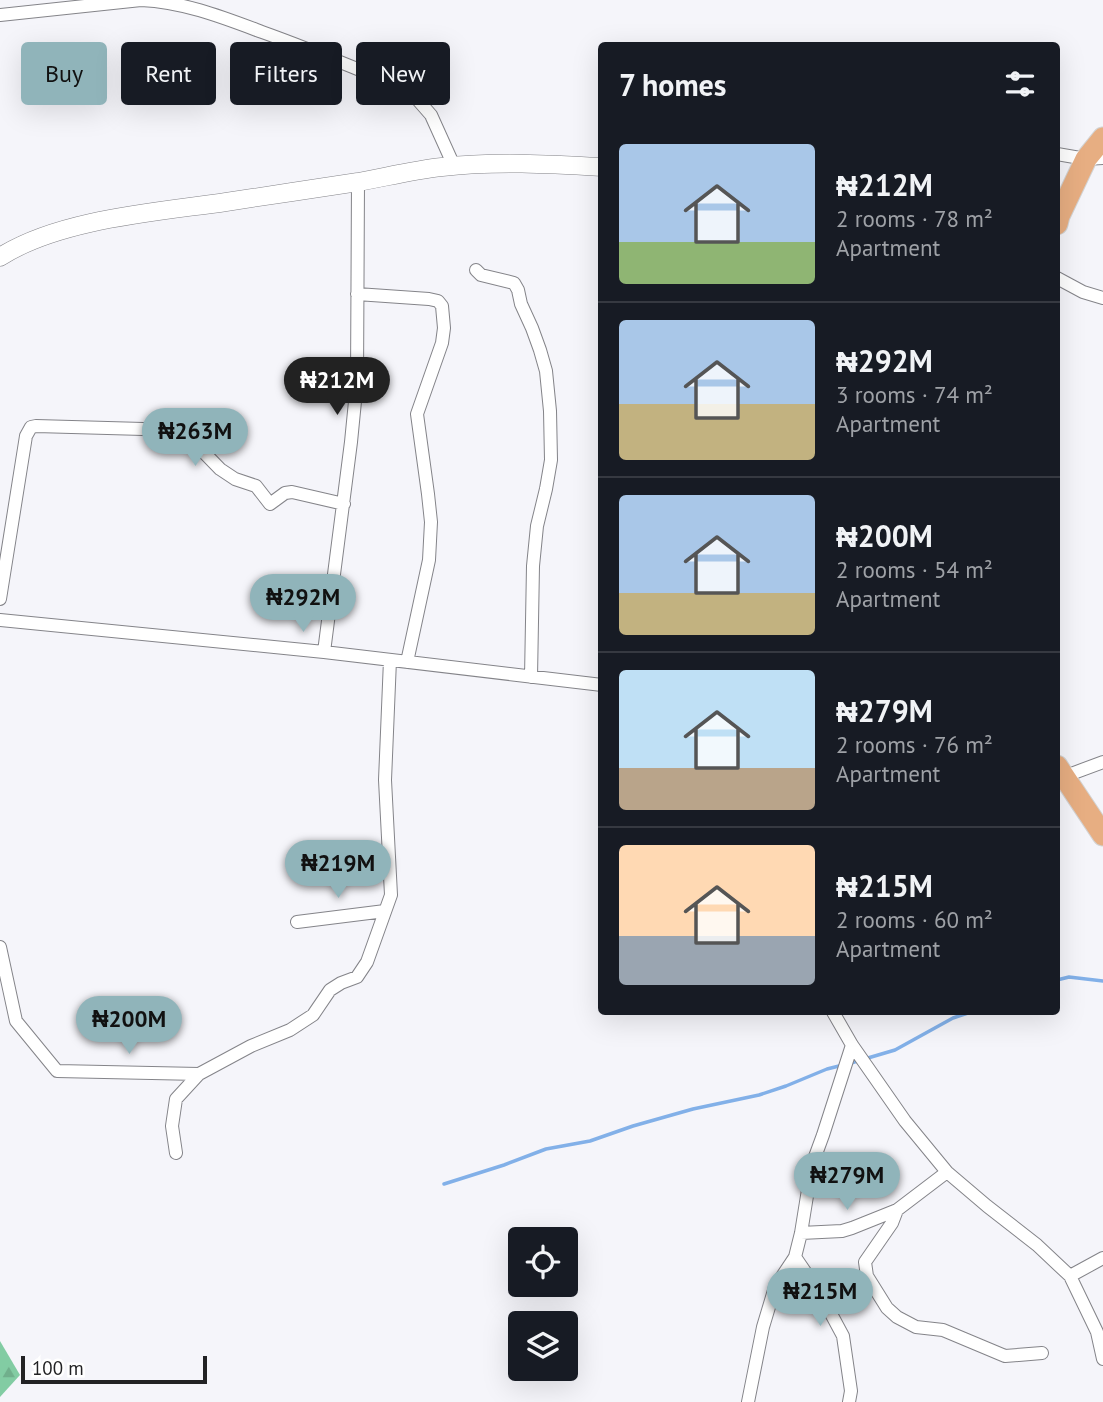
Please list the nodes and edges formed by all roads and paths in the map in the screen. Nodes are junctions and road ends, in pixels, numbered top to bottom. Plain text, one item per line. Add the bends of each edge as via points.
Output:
1 (0, 15) edge
2 (1103, 138) edge
3 (1060, 154) edge
4 (1095, 158) edge
5 (454, 166) junction
6 (598, 167) edge
7 (358, 182) junction
8 (1060, 216) edge
9 (0, 257) edge
10 (476, 270) dead end
11 (1060, 280) edge
12 (357, 294) junction
13 (1103, 298) edge
14 (344, 504) junction
15 (0, 599) edge
16 (0, 620) edge
17 (324, 652) junction
18 (390, 660) junction
19 (407, 662) junction
20 (531, 677) junction
21 (598, 685) edge
22 (1103, 762) edge
23 (1060, 772) edge
24 (1103, 835) edge
25 (385, 911) junction
26 (297, 922) dead end
27 (0, 947) edge
28 (834, 1015) edge
29 (852, 1045) junction
30 (199, 1074) junction
31 (176, 1153) dead end
32 (947, 1172) junction
33 (897, 1210) junction
34 (801, 1233) junction
35 (795, 1257) junction
36 (1103, 1258) edge
37 (1070, 1276) junction
38 (1042, 1353) dead end
39 (1103, 1359) edge
40 (748, 1402) edge
41 (849, 1402) edge

1 - 5 street via 141,0 164,1 224,18 404,88 431,115
2 - 4 main road
3 - 4 street
4 - 8 main road
5 - 6 main road
5 - 7 main road
7 - 9 main road via 102,221 48,234
7 - 12 street
10 - 20 street via 514,284 546,371 551,460 533,566
11 - 13 street
12 - 14 street via 356,381
12 - 19 street via 429,299 442,306 442,342 417,414 430,547
14 - 15 street via 292,492 270,504 256,486 220,469 179,430 31,427
14 - 17 street
16 - 17 street
17 - 18 street
18 - 19 street
18 - 25 street via 385,780 391,895
19 - 20 street
20 - 21 street
22 - 23 street
23 - 24 main road
25 - 26 street
25 - 30 street via 358,977 330,990 313,1015 290,1030
27 - 30 street via 16,1021 57,1071
28 - 29 street
29 - 32 street
29 - 34 street via 812,1165
30 - 31 street via 176,1099 172,1126
32 - 33 street
32 - 37 street
33 - 34 street via 842,1231
33 - 38 street via 865,1262 867,1276 887,1308 916,1327 943,1330 1005,1356
34 - 35 street
35 - 40 street via 775,1287 762,1327
35 - 41 street via 842,1336
36 - 37 street
37 - 39 street via 1097,1332

